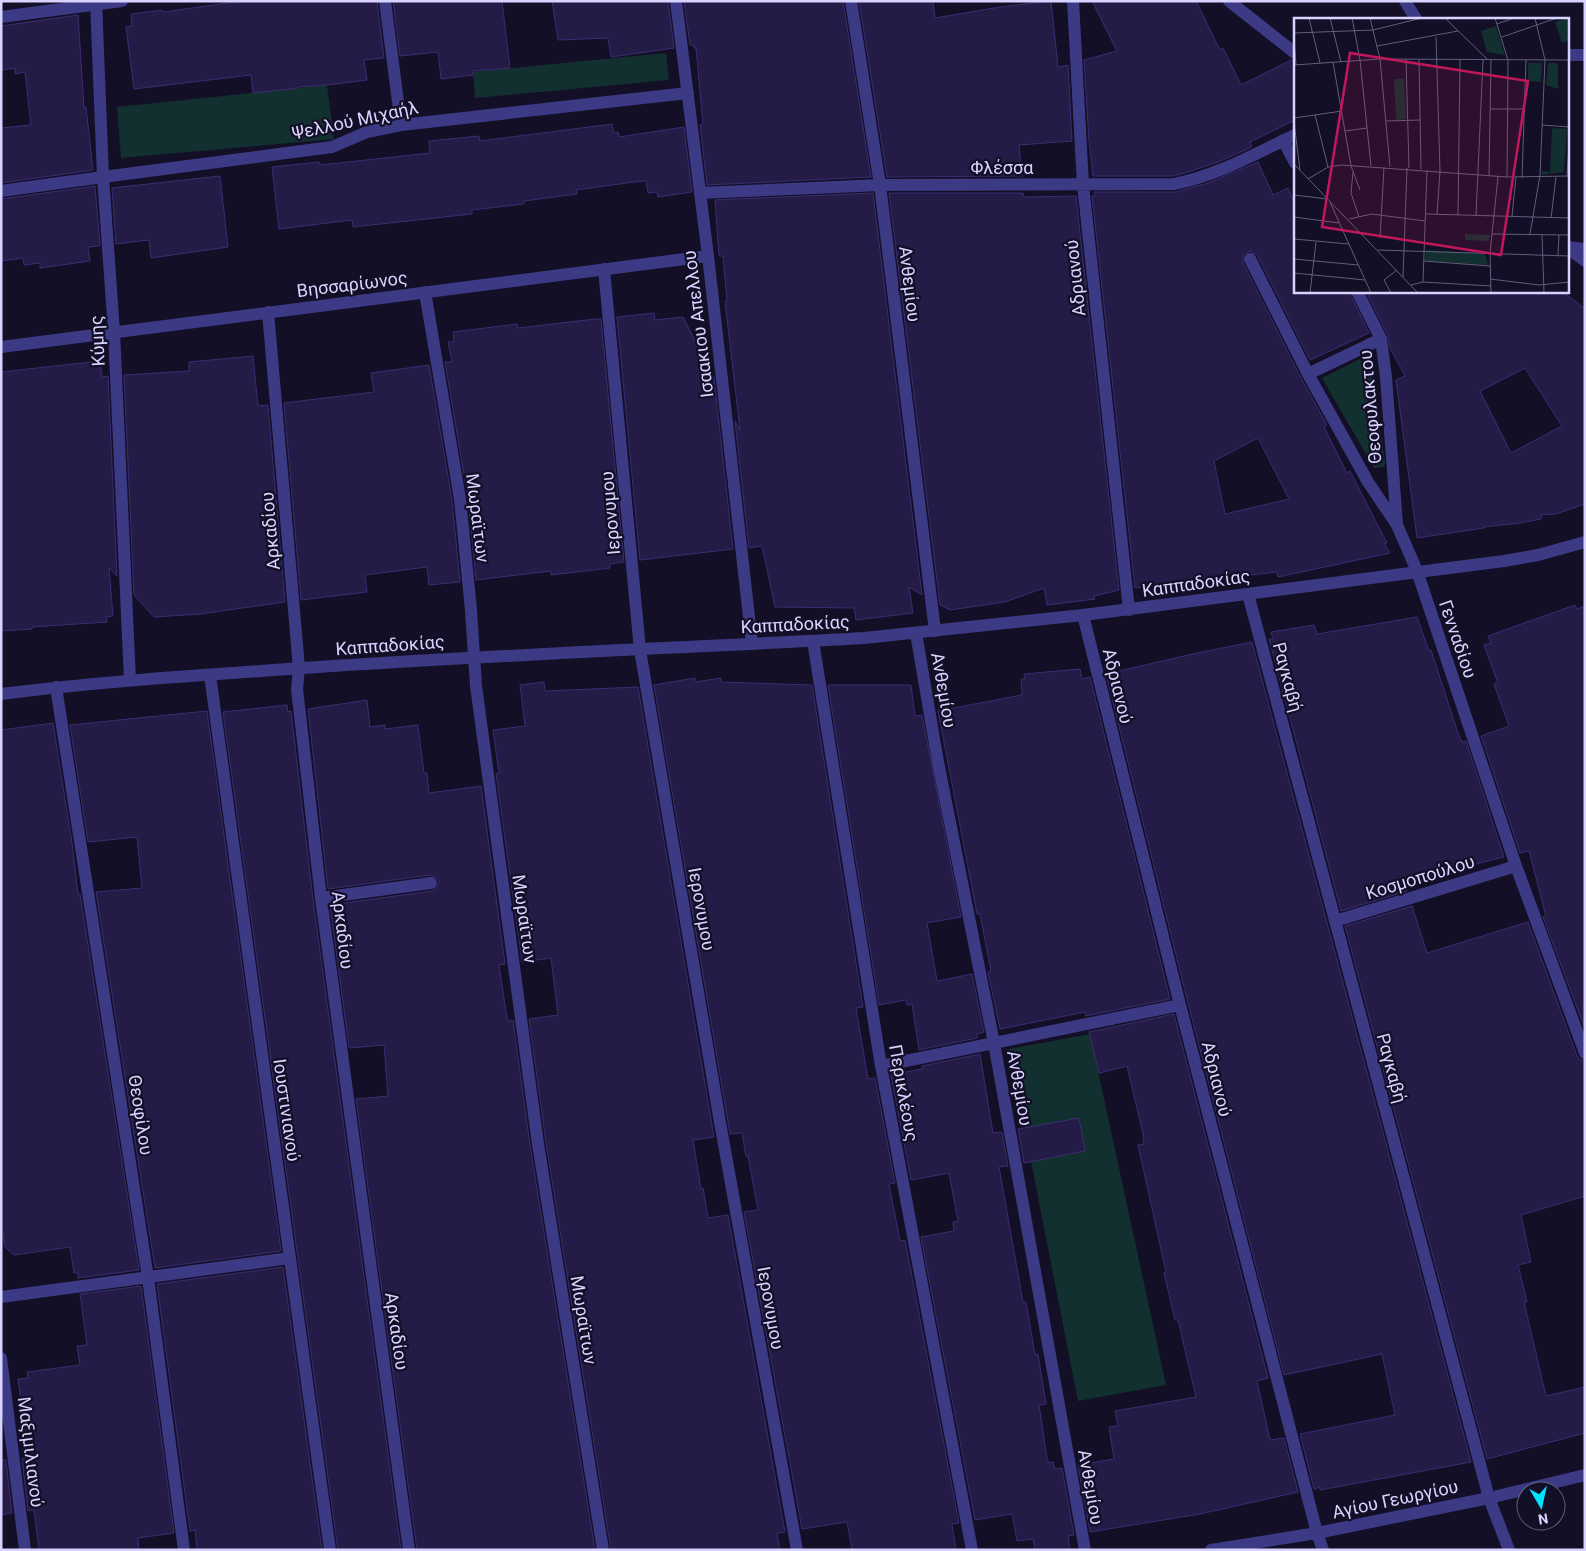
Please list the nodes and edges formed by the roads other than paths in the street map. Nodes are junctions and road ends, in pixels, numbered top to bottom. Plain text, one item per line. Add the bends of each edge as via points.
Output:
1 (122, 1) edge
2 (385, 1) edge
3 (676, 1) edge
4 (851, 1) edge
5 (1073, 1) edge
6 (1229, 1) edge
7 (1405, 1) edge
8 (96, 2) edge
9 (1, 17) edge
10 (1415, 18) edge
11 (1294, 52) edge
12 (1585, 54) edge
13 (1568, 55) edge
14 (688, 93) junction
15 (401, 125) junction
16 (1289, 138) edge
17 (1294, 159) edge
18 (103, 177) junction
19 (880, 185) junction
20 (1083, 185) junction
21 (1, 191) edge
22 (700, 193) junction
23 (1568, 248) edge
24 (1585, 249) edge
25 (708, 256) junction
26 (1250, 259) dead end
27 (1585, 261) edge
28 (604, 270) junction
29 (425, 292) junction
30 (1358, 292) edge
31 (268, 312) junction
32 (114, 332) junction
33 (1381, 339) junction
34 (1, 347) edge
35 (1308, 374) junction
36 (1397, 525) junction
37 (1585, 542) edge
38 (1416, 571) junction
39 (1248, 594) junction
40 (1129, 610) junction
41 (1083, 615) junction
42 (935, 631) junction
43 (916, 633) junction
44 (813, 641) junction
45 (752, 643) junction
46 (640, 650) junction
47 (475, 657) junction
48 (299, 668) junction
49 (210, 675) junction
50 (130, 680) junction
51 (56, 687) junction
52 (1, 694) edge
53 (1516, 866) junction
54 (431, 883) dead end
55 (322, 898) junction
56 (1334, 920) junction
57 (1180, 1005) junction
58 (1581, 1028) edge
59 (994, 1043) junction
60 (1585, 1053) edge
61 (881, 1066) junction
62 (290, 1258) junction
63 (148, 1278) junction
64 (1, 1297) edge
65 (1, 1358) edge
66 (1585, 1475) edge
67 (1489, 1498) junction
68 (1316, 1533) junction
69 (25, 1550) edge
70 (184, 1550) edge
71 (330, 1550) edge
72 (409, 1550) edge
73 (603, 1550) edge
74 (797, 1550) edge
75 (972, 1550) edge
76 (1085, 1550) edge
77 (1211, 1550) edge
78 (1322, 1550) edge
79 (1509, 1550) edge

1 - 8 street
2 - 15 street
3 - 14 street, Ισαακιου Απελλου
4 - 19 street, Ανθεμίου
5 - 20 street, Αδριανού
6 - 11 street
7 - 10 street
8 - 9 street
8 - 18 street, Κύμης
12 - 13 street
14 - 15 street, Ψελλού Μιχαήλ
14 - 22 street, Ισαακιου Απελλου
15 - 18 street, Ψελλού Μιχαήλ via 367,132 332,147
16 - 17 street
16 - 20 street, Φλέσσα via 1190,181
18 - 21 street, Ψελλού Μιχαήλ
18 - 32 street, Κύμης
19 - 20 street, Φλέσσα
19 - 22 street, Φλέσσα
19 - 42 street, Ανθεμίου
20 - 40 street, Αδριανού
22 - 25 street, Ισαακιου Απελλου
23 - 24 street
23 - 27 street
25 - 28 street, Βησσαρίωνος
25 - 45 street, Ισαακιου Απελλου
26 - 35 street, Γενναδίου
28 - 29 street, Βησσαρίωνος
28 - 46 street, Ιερονυμου
29 - 31 street, Βησσαρίωνος
29 - 47 street, Μωραϊτων via 460,499
30 - 33 street, Θεοφυλακτου
31 - 32 street, Βησσαρίωνος
31 - 48 street, Αρκαδίου
32 - 34 street, Βησσαρίωνος
32 - 50 street, Κύμης
33 - 35 street
33 - 36 street, Θεοφυλακτου
35 - 36 street, Γενναδίου via 1368,482
36 - 38 street, Γενναδίου
37 - 38 street, Καππαδοκίας via 1504,561
38 - 39 street, Καππαδοκίας
38 - 53 street, Γενναδίου
39 - 40 street, Καππαδοκίας
39 - 56 street, Ραγκαβή
40 - 41 street, Καππαδοκίας
41 - 42 street, Καππαδοκίας
41 - 57 street, Αδριανού
42 - 43 street, Καππαδοκίας
43 - 44 street, Καππαδοκίας
43 - 59 street, Ανθεμίου
44 - 45 street, Καππαδοκίας
44 - 61 street, Περικλέους
45 - 46 street, Καππαδοκίας
46 - 47 street, Καππαδοκίας
46 - 74 street, Ιερονυμου
47 - 48 street, Καππαδοκίας
47 - 73 street, Μωραϊτων via 476,686 538,1144
48 - 49 street, Καππαδοκίας
48 - 55 street, Αρκαδίου via 297,689
49 - 50 street, Καππαδοκίας
49 - 62 street, Ιουστινιανού
50 - 51 street, Καππαδοκίας
51 - 52 street, Καππαδοκίας
51 - 63 street, Θεοφίλου
53 - 56 street, Κοσμοπούλου
53 - 58 street, Γενναδίου
54 - 55 street
55 - 72 street, Αρκαδίου
56 - 67 street, Ραγκαβή
57 - 59 street
57 - 68 street, Αδριανού
58 - 60 street, Γενναδίου
59 - 61 street
59 - 76 street, Ανθεμίου
61 - 75 street, Περικλέους
62 - 63 street
62 - 71 street, Ιουστινιανού
63 - 64 street
63 - 70 street, Θεοφίλου
65 - 69 street, Μαξιμιλιανού
66 - 67 street, Αγίου Γεωργίου
67 - 68 street, Αγίου Γεωργίου
67 - 79 street, Ραγκαβή
68 - 77 street, Αγίου Γεωργίου
68 - 78 street, Αδριανού

